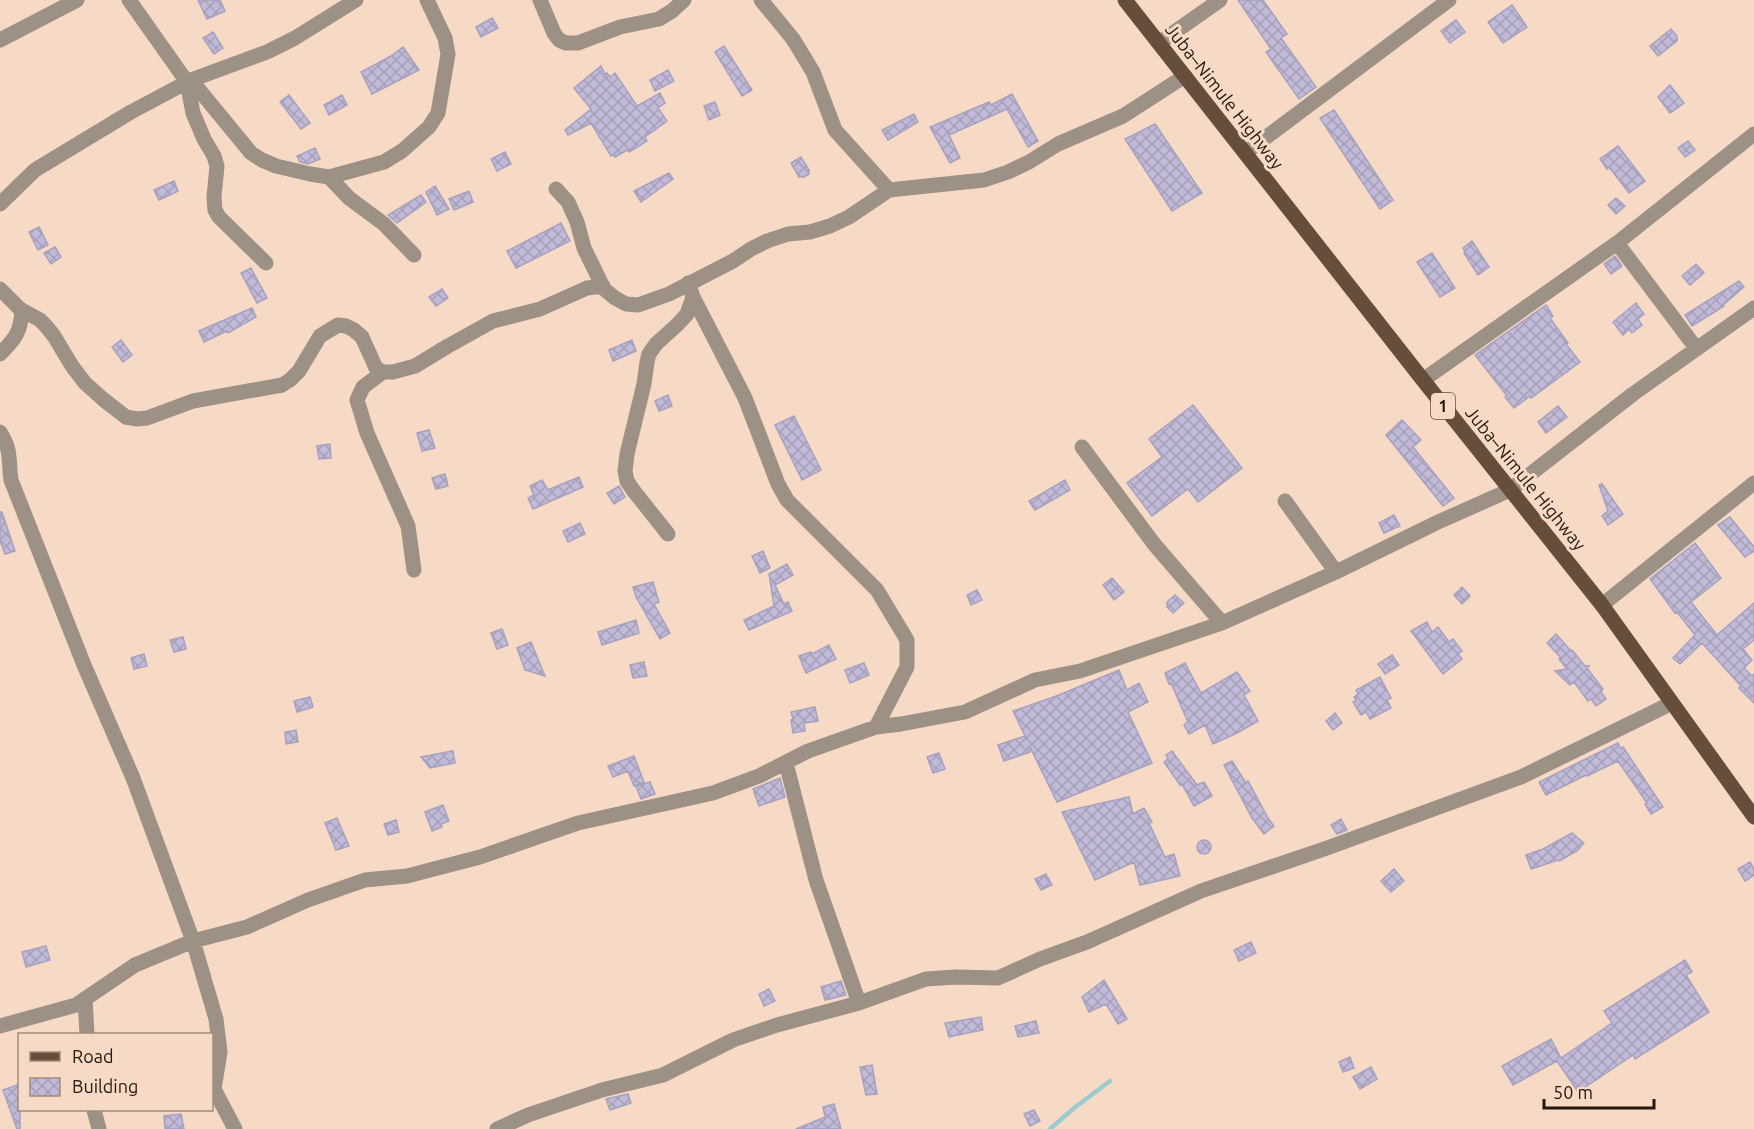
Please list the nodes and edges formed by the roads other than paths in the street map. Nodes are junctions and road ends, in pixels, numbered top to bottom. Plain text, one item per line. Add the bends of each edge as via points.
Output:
1 (77, 0) edge
2 (129, 0) edge
3 (356, 0) edge
4 (427, 0) edge
5 (540, 0) edge
6 (684, 0) edge
7 (761, 0) edge
8 (1125, 0) edge
9 (1220, 0) edge
10 (1449, 0) edge
11 (0, 40) edge
12 (1159, 43) junction
13 (1185, 76) junction
14 (189, 81) junction
15 (1754, 134) edge
16 (1245, 153) junction
17 (330, 177) junction
18 (556, 189) dead end
19 (890, 190) junction
20 (0, 204) edge
21 (1617, 243) junction
22 (414, 255) dead end
23 (266, 263) dead end
24 (603, 286) junction
25 (0, 289) edge
26 (690, 290) junction
27 (1754, 308) edge
28 (22, 310) junction
29 (1696, 348) junction
30 (0, 354) edge
31 (383, 372) junction
32 (1423, 380) junction
33 (0, 432) edge
34 (1082, 447) dead end
35 (5, 471) edge
36 (1754, 483) edge
37 (1510, 490) junction
38 (1285, 501) dead end
39 (668, 534) dead end
40 (414, 570) dead end
41 (1336, 572) junction
42 (1602, 605) junction
43 (1222, 623) junction
44 (1672, 703) junction
45 (876, 727) junction
46 (786, 763) junction
47 (1752, 811) edge
48 (194, 941) junction
49 (85, 999) junction
50 (859, 1003) junction
51 (0, 1026) edge
52 (87, 1033) edge
53 (94, 1111) edge
54 (99, 1129) edge
55 (235, 1129) edge
56 (497, 1129) edge

1 - 11 street
2 - 14 street
3 - 14 street via 267,52
4 - 17 street via 445,38 448,54 438,113 429,127 384,162
5 - 6 street via 554,33 566,43 578,43 620,27 658,19
7 - 19 street via 794,39 813,72 835,130
8 - 12 main road, Juba–Nimule Highway / 1
9 - 12 street
10 - 16 street
12 - 13 main road, Juba–Nimule Highway / 1
13 - 16 main road, Juba–Nimule Highway / 1
13 - 19 street via 1123,116 1058,144 1008,172 984,180
14 - 17 street via 261,160
14 - 20 street via 35,170
14 - 23 street via 193,113 217,166 215,210
15 - 21 street
16 - 32 main road, Juba–Nimule Highway / 1
17 - 22 street
18 - 24 street via 568,202
19 - 26 street via 849,217 810,232 767,241
21 - 29 street
21 - 32 street
24 - 26 street via 626,304 638,305
24 - 31 street via 493,321 415,366
25 - 28 street
26 - 39 street via 687,314 649,354 624,471 633,490
26 - 45 street via 745,398 787,500 877,590 907,640 907,668
27 - 29 street
28 - 30 street via 18,334
28 - 31 street via 40,320 54,336 85,383 126,417 137,420 193,401 282,385 299,370 320,336 338,325 362,337 376,368
29 - 37 street
31 - 40 street via 363,387 357,400 367,433 408,526
32 - 37 main road, Juba–Nimule Highway / 1
33 - 35 street via 10,453
34 - 43 street via 1154,544
35 - 48 street via 133,778
36 - 42 street
37 - 41 street
37 - 42 main road, Juba–Nimule Highway / 1
38 - 41 street
41 - 43 street
42 - 44 main road, Juba–Nimule Highway / 1
43 - 45 street via 1080,671 1035,680 965,712
44 - 47 main road, Juba–Nimule Highway / 1
44 - 50 street via 1521,777 1201,891 998,978 926,979
45 - 46 street
46 - 48 street via 713,793 578,823 480,857 407,876 365,880 247,927
46 - 50 street via 816,880
48 - 49 street via 135,965
48 - 55 street via 216,1019 220,1052 214,1089
49 - 51 street
49 - 52 street
50 - 56 street via 733,1040 663,1075 603,1089
53 - 54 street

